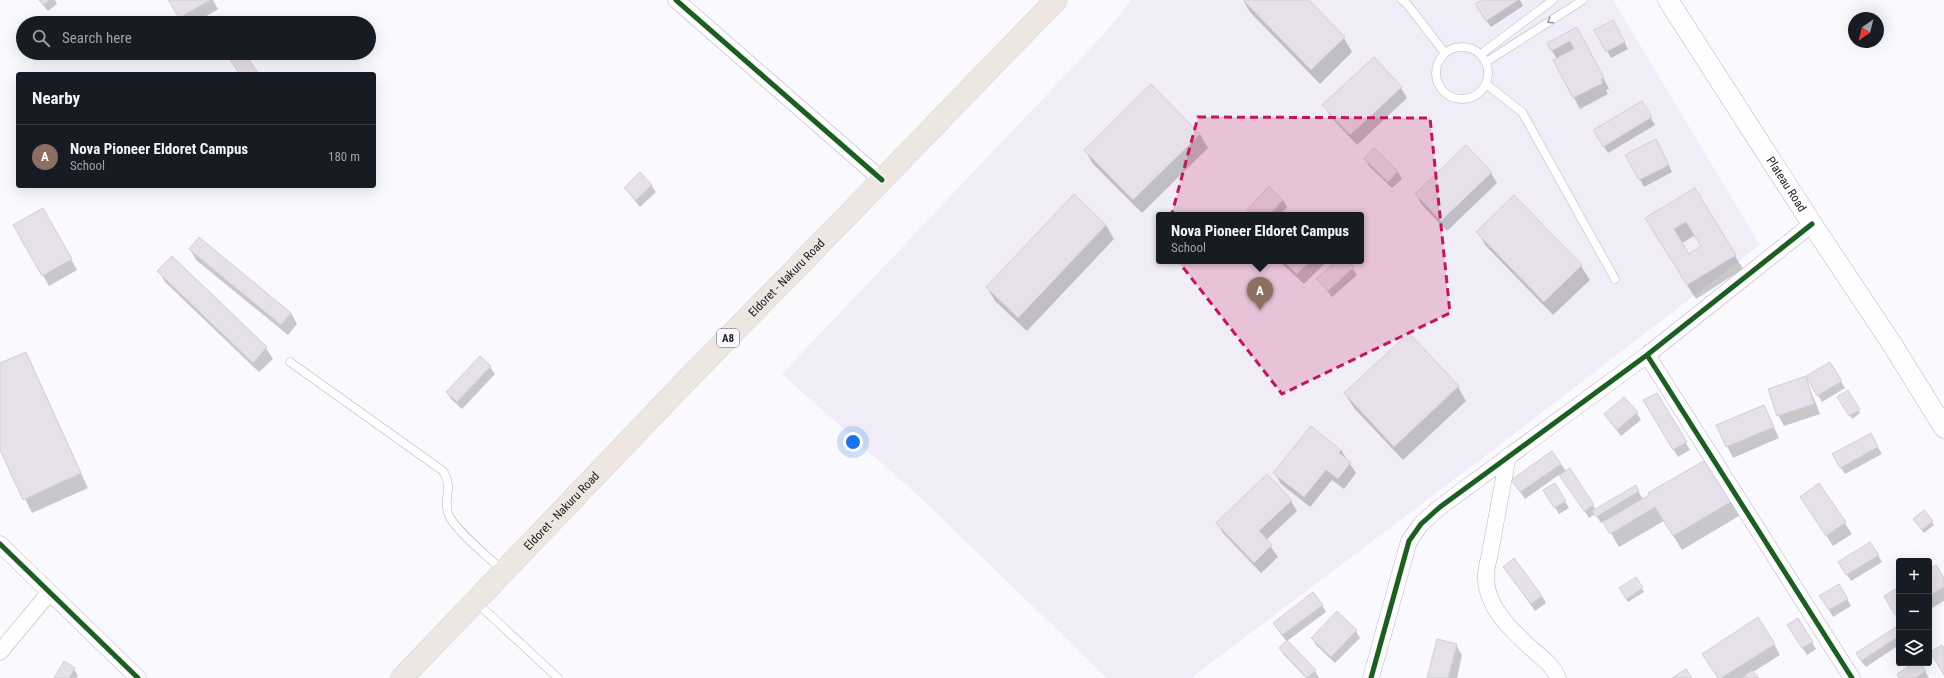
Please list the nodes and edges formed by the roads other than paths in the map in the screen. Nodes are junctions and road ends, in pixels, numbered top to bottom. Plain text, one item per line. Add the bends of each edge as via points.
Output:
1 (676, 0) edge
2 (1056, 0) edge
3 (1402, 0) edge
4 (1553, 0) edge
5 (1583, 0) edge
6 (1668, 0) edge
7 (1444, 53) junction
8 (1481, 54) junction
9 (1486, 62) junction
10 (1486, 84) junction
11 (882, 180) junction
12 (1812, 224) junction
13 (1615, 279) dead end
14 (1647, 355) junction
15 (290, 362) dead end
16 (1944, 428) edge
17 (1508, 456) junction
18 (0, 544) edge
19 (504, 572) junction
20 (49, 593) junction
21 (476, 601) junction
22 (0, 652) edge
23 (138, 678) edge
24 (402, 678) edge
25 (558, 678) edge
26 (1371, 678) edge
27 (1558, 678) edge
28 (1852, 678) edge

1 - 11 street
2 - 11 highway, Eldoret - Nakuru Road / A8
3 - 7 lane
4 - 8 lane
5 -> 9 lane
6 - 12 street, Plateau Road
7 - 8 lane via 1452,48 1462,47
7 - 10 lane via 1436,67 1436,76 1444,92 1460,99 1470,98
8 - 9 lane
9 - 10 lane
10 - 13 lane via 1522,112
11 - 19 highway, Eldoret - Nakuru Road / A8
12 - 14 street
12 - 16 street, Plateau Road
14 - 17 street
14 - 28 street
15 - 19 lane via 443,472 448,480 448,513 456,526
17 - 26 street via 1440,507 1421,524 1409,541
17 - 27 street via 1489,558 1484,571 1488,596 1498,614 1517,635 1554,667
18 - 20 street
19 - 21 highway, Eldoret - Nakuru Road / A8
20 - 22 street
20 - 23 street
21 - 24 highway, Eldoret - Nakuru Road / A8
21 - 25 lane

